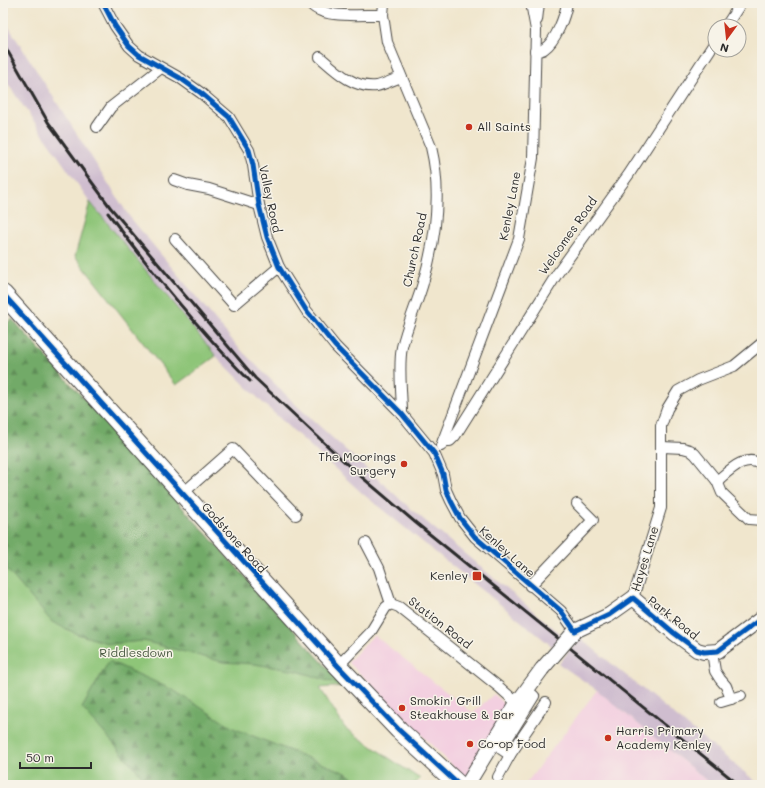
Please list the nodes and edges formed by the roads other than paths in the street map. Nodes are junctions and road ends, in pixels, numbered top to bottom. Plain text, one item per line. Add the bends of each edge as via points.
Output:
1 (103, 3) edge
2 (310, 3) edge
3 (384, 3) edge
4 (531, 3) edge
5 (539, 3) edge
6 (567, 3) edge
7 (741, 3) edge
8 (383, 15) junction
9 (731, 18) edge
10 (536, 30) junction
11 (535, 51) junction
12 (707, 54) edge
13 (320, 57) dead end
14 (161, 68) junction
15 (401, 78) junction
16 (97, 127) dead end
17 (174, 180) dead end
18 (259, 205) junction
19 (175, 239) dead end
20 (279, 267) junction
21 (3, 294) edge
22 (761, 345) edge
23 (402, 414) junction
24 (443, 441) junction
25 (662, 447) junction
26 (434, 453) junction
27 (762, 465) edge
28 (717, 481) junction
29 (182, 494) junction
30 (577, 504) dead end
31 (296, 515) dead end
32 (762, 520) edge
33 (366, 543) dead end
34 (530, 586) junction
35 (633, 598) junction
36 (391, 604) junction
37 (762, 618) edge
38 (575, 631) junction
39 (712, 652) junction
40 (338, 666) junction
41 (526, 689) junction
42 (741, 696) dead end
43 (546, 702) dead end
44 (517, 703) junction
45 (510, 755) junction
46 (498, 777) dead end
47 (460, 785) edge
48 (467, 785) edge

1 - 14 street, Valley Road via 129,46
2 - 8 street via 320,10 333,14
3 - 8 street, Church Road
4 - 10 street, Kenley Lane
5 - 10 street
6 - 11 street via 564,17 549,45
7 - 9 street
8 - 15 street, Church Road via 387,42
10 - 11 street, Kenley Lane
11 - 24 street, Kenley Lane via 533,158 519,239
12 - 24 street, Welcomes Road via 629,174 557,274 455,436
13 - 15 street via 343,77 362,84 378,86
14 - 16 street via 112,107
14 - 18 street, Valley Road via 201,93 228,118 249,150
15 - 23 street, Church Road via 431,147 435,166 437,213 431,252 402,347
17 - 18 street
18 - 20 street, Valley Road via 267,237
19 - 20 street via 234,305
20 - 23 street, Valley Road via 306,310 335,346
21 - 29 highway, Godstone Road
22 - 25 street, Hayes Lane via 734,366 678,391 667,408 661,426
23 - 26 street, Valley Road
24 - 26 street, Kenley Lane
25 - 28 street via 690,450
25 - 35 street, Hayes Lane via 661,508
26 - 34 street, Kenley Lane via 443,474 446,490 460,518 475,537
27 - 28 street via 742,461
28 - 32 street via 722,493 749,519
29 - 31 street via 233,449
29 - 40 highway, Godstone Road
30 - 34 street via 593,520
33 - 36 street via 379,568
34 - 38 street, Kenley Lane via 561,611
35 - 38 street, Hayes Lane via 609,615
35 - 39 street, Park Road via 697,650
36 - 40 street, Station Road via 386,607 370,633
36 - 44 street, Station Road via 399,607
37 - 39 street via 718,651
38 - 41 street, Hayes Lane, bridge
39 - 42 street via 715,671 726,686 726,701
40 - 47 highway, Godstone Road via 399,730
41 - 44 street, Hayes Lane
41 - 45 street via 534,696 501,749
43 - 45 street
44 - 48 street, Hayes Lane
45 - 46 street

